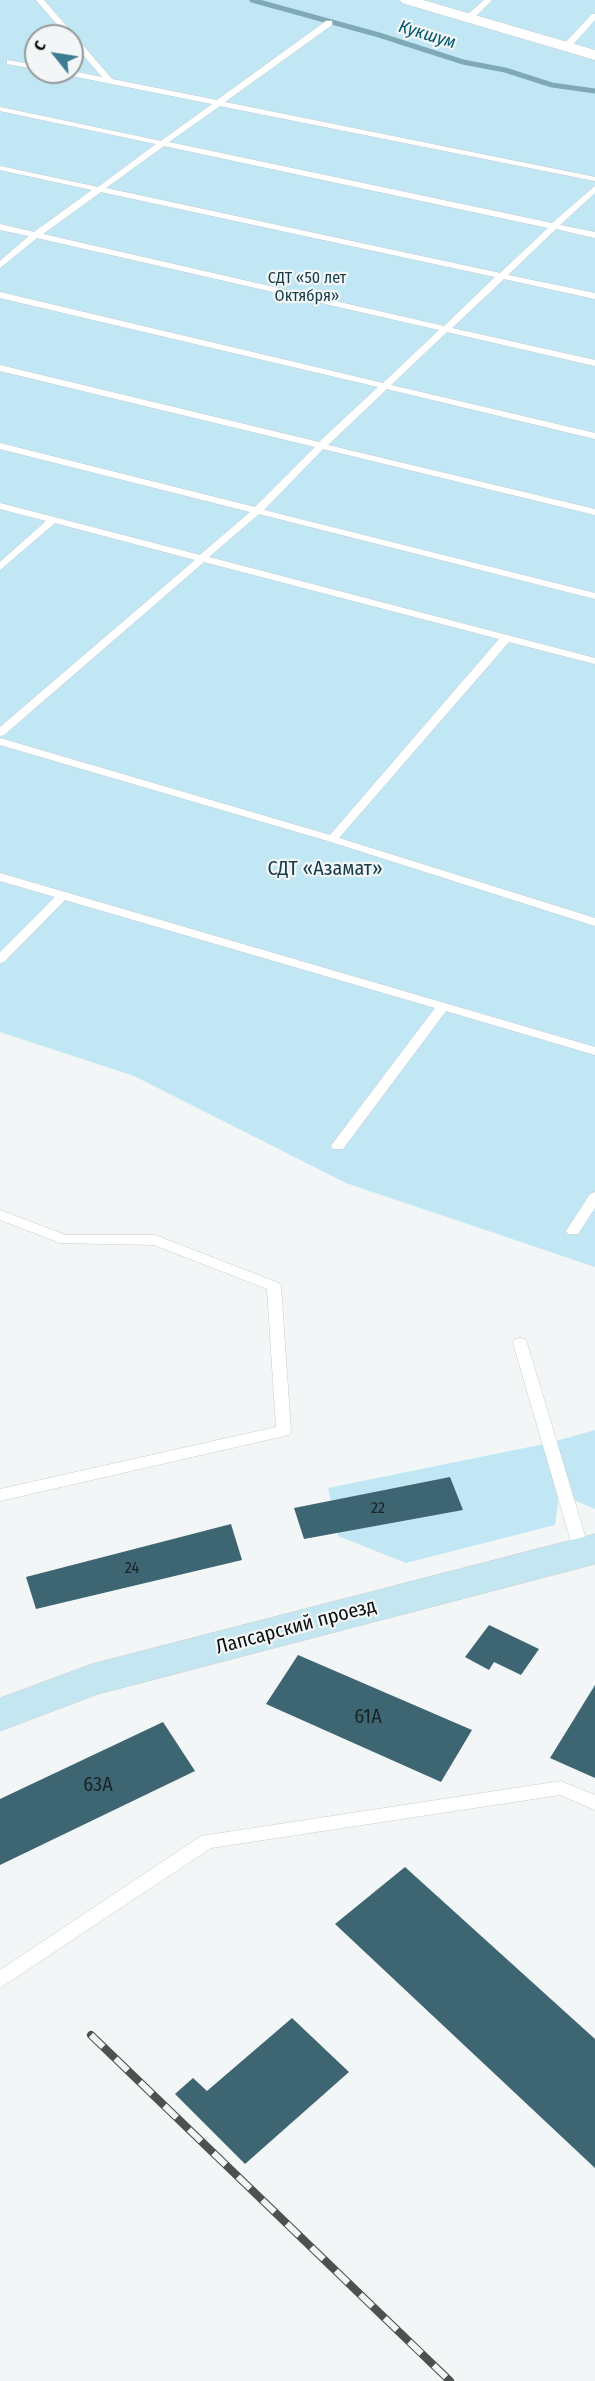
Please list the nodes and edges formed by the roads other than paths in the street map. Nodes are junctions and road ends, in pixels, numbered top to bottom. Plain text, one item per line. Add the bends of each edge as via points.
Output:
1 (40, 0) edge
2 (407, 0) edge
3 (488, 0) edge
4 (595, 16) edge
5 (468, 19) junction
6 (329, 23) dead end
7 (60, 24) edge
8 (566, 47) junction
9 (84, 52) edge
10 (595, 55) edge
11 (10, 62) dead end
12 (24, 65) edge
13 (84, 75) edge
14 (109, 80) junction
15 (221, 103) junction
16 (0, 109) edge
17 (162, 144) junction
18 (0, 168) edge
19 (595, 179) edge
20 (595, 188) edge
21 (98, 190) junction
22 (553, 226) junction
23 (0, 227) edge
24 (36, 235) junction
25 (595, 235) edge
26 (0, 265) edge
27 (502, 276) junction
28 (0, 294) edge
29 (595, 296) edge
30 (447, 329) junction
31 (595, 363) edge
32 (0, 368) edge
33 (384, 387) junction
34 (595, 436) edge
35 (0, 446) edge
36 (320, 447) junction
37 (0, 506) edge
38 (256, 512) junction
39 (595, 512) edge
40 (54, 519) junction
41 (201, 558) junction
42 (0, 567) edge
43 (595, 596) edge
44 (507, 638) junction
45 (595, 661) edge
46 (0, 733) edge
47 (0, 741) edge
48 (332, 839) junction
49 (0, 877) edge
50 (63, 895) junction
51 (595, 922) edge
52 (0, 959) edge
53 (443, 1006) junction
54 (595, 1051) edge
55 (338, 1146) dead end
56 (595, 1197) edge
57 (0, 1215) edge
58 (573, 1230) dead end
59 (520, 1343) dead end
60 (0, 1495) edge
61 (589, 1551) edge
62 (0, 1715) edge
63 (595, 1803) edge
64 (0, 1980) edge

1 - 7 lane
2 - 5 street
3 - 5 lane
4 - 8 lane
5 - 8 street
6 - 15 lane
8 - 10 street
9 - 14 lane
11 - 12 lane
13 - 14 lane
14 - 15 lane
15 - 17 lane
15 - 19 lane
16 - 17 lane
17 - 21 lane
17 - 22 lane
18 - 21 lane
20 - 22 lane
21 - 24 lane
21 - 27 lane
22 - 25 lane
22 - 27 lane
23 - 24 lane
24 - 26 lane
24 - 30 lane
27 - 29 lane
27 - 30 lane
28 - 33 lane
30 - 31 lane
30 - 33 lane
32 - 36 lane
33 - 34 lane
33 - 36 lane
35 - 38 lane
36 - 38 lane
36 - 39 lane
37 - 40 lane
38 - 41 lane
38 - 43 lane
40 - 41 lane
40 - 42 lane
41 - 44 lane
41 - 46 lane
44 - 45 lane
44 - 48 lane
47 - 48 lane
48 - 51 lane
49 - 50 lane
50 - 52 lane
50 - 53 lane
53 - 54 lane
53 - 55 lane
56 - 58 lane
57 - 60 lane via 65,1240 154,1240 274,1286 284,1431
59 - 61 lane
61 - 62 street, Лапсарский проезд via 92,1680
63 - 64 lane via 561,1788 207,1841

